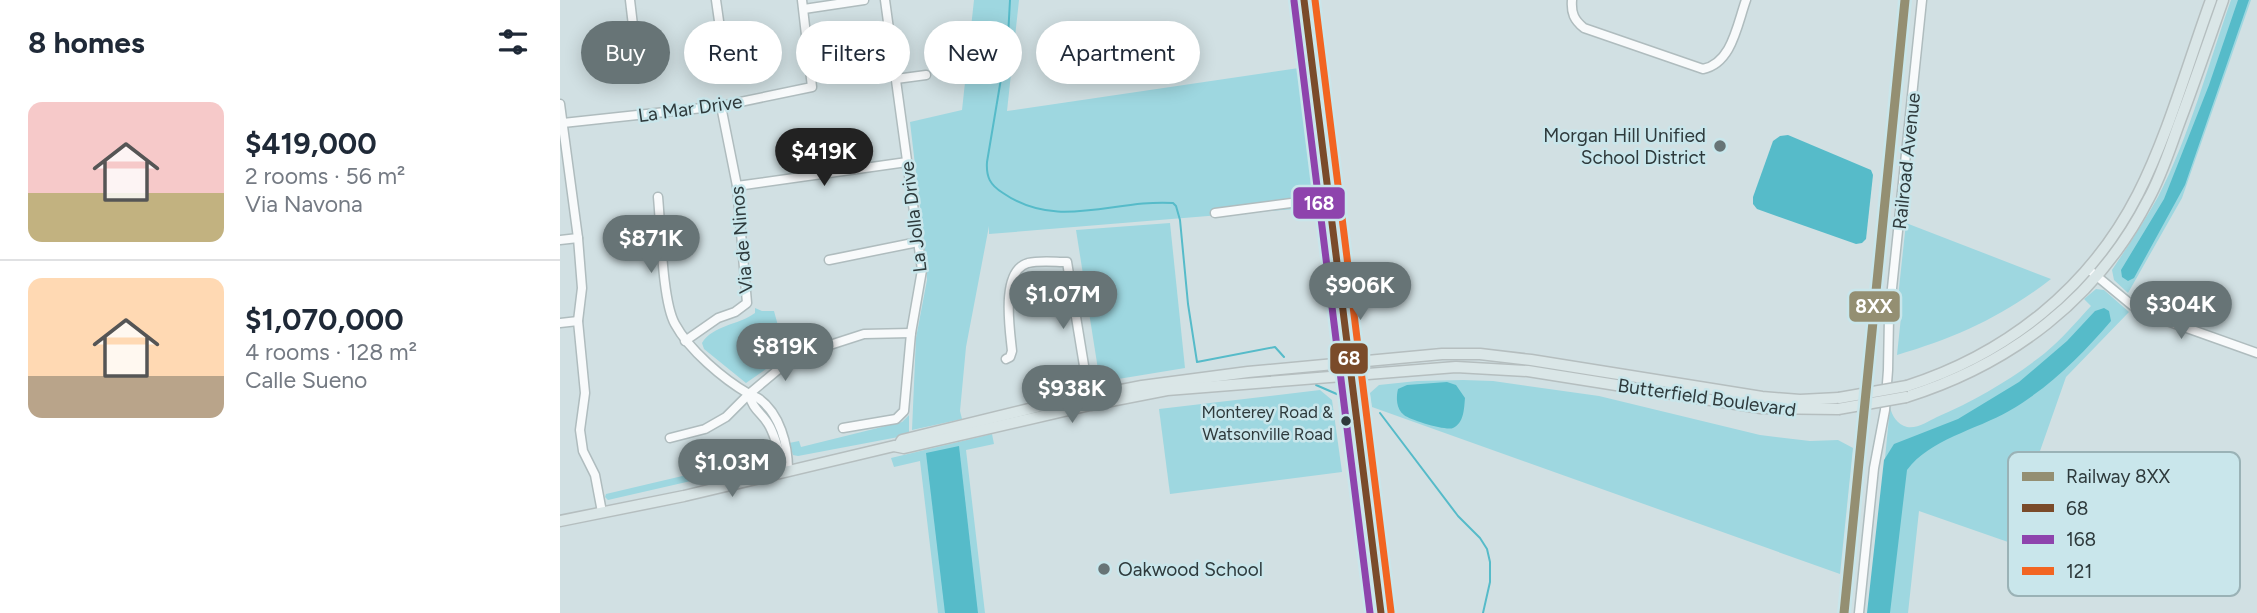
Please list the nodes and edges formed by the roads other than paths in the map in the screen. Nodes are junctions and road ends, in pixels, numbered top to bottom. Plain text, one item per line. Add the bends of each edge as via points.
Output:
1 (630, 0) edge
2 (716, 0) edge
3 (864, 0) edge
4 (885, 0) edge
5 (1304, 0) edge
6 (1572, 0) edge
7 (1746, 0) edge
8 (1922, 0) edge
9 (2211, 0) edge
10 (2223, 0) edge
11 (803, 4) edge
12 (632, 21) edge
13 (719, 21) dead end
14 (888, 21) edge
15 (897, 84) edge
16 (560, 104) edge
17 (721, 106) junction
18 (563, 123) junction
19 (564, 159) edge
20 (907, 162) junction
21 (737, 186) junction
22 (658, 197) dead end
23 (1329, 198) junction
24 (1215, 213) dead end
25 (578, 238) junction
26 (560, 240) edge
27 (918, 242) junction
28 (829, 260) dead end
29 (2088, 269) junction
30 (2097, 277) junction
31 (578, 321) junction
32 (560, 323) edge
33 (911, 333) junction
34 (684, 341) junction
35 (2257, 353) edge
36 (1006, 359) dead end
37 (1350, 362) junction
38 (1352, 375) junction
39 (749, 394) junction
40 (1088, 396) junction
41 (1839, 404) junction
42 (843, 428) dead end
43 (954, 433) junction
44 (670, 438) dead end
45 (788, 470) junction
46 (602, 512) junction
47 (560, 521) edge
48 (1381, 613) edge
49 (1859, 613) edge

1 - 12 street
2 - 13 street
3 - 11 street
4 - 14 street, La Jolla Drive
5 - 23 main road
6 - 7 street via 1572,13 1584,28 1703,69 1726,56
8 - 49 street, Railroad Avenue via 1889,317 1885,410 1874,468
9 - 29 main road, Butterfield Boulevard via 2149,172 2125,218
10 - 30 main road, Butterfield Boulevard via 2160,177 2136,223
11 - 17 street, La Mar Drive via 812,87
15 - 20 street, La Jolla Drive
16 - 18 street
17 - 18 street, La Mar Drive
17 - 21 street, Via de Ninos
18 - 19 street
19 - 25 street
20 - 21 street
20 - 27 street, La Jolla Drive
21 - 34 street, Via de Ninos via 747,303
22 - 34 street via 668,303
23 - 24 street
23 - 37 main road
25 - 26 street
25 - 31 street via 582,288
27 - 28 street
27 - 33 street, La Jolla Drive via 921,278
29 - 30 street
29 - 41 main road, Butterfield Boulevard, bridge via 2049,308 2000,345 1955,369
30 - 35 street via 2139,311
30 - 41 main road, Butterfield Boulevard, bridge via 2050,323 2005,355 1958,379 1906,397
31 - 32 street
31 - 46 street via 585,393 580,430
33 - 39 street via 864,334 802,354
33 - 42 street, La Jolla Drive via 904,411 896,419
34 - 39 street
36 - 40 street via 1012,352 1010,287 1018,267 1029,262 1068,262
37 - 38 main road
37 - 40 main road, Butterfield Boulevard via 1185,379
37 - 41 main road, Butterfield Boulevard via 1480,354 1762,397
38 - 41 main road, Butterfield Boulevard via 1456,367 1506,369 1760,408
38 - 43 main road, Butterfield Boulevard via 1167,390
38 - 48 main road
39 - 44 street via 726,417 705,429
39 - 45 street via 751,405 770,427
40 - 43 main road, Butterfield Boulevard
43 - 45 main road via 902,440 899,445
45 - 46 main road
46 - 47 main road

